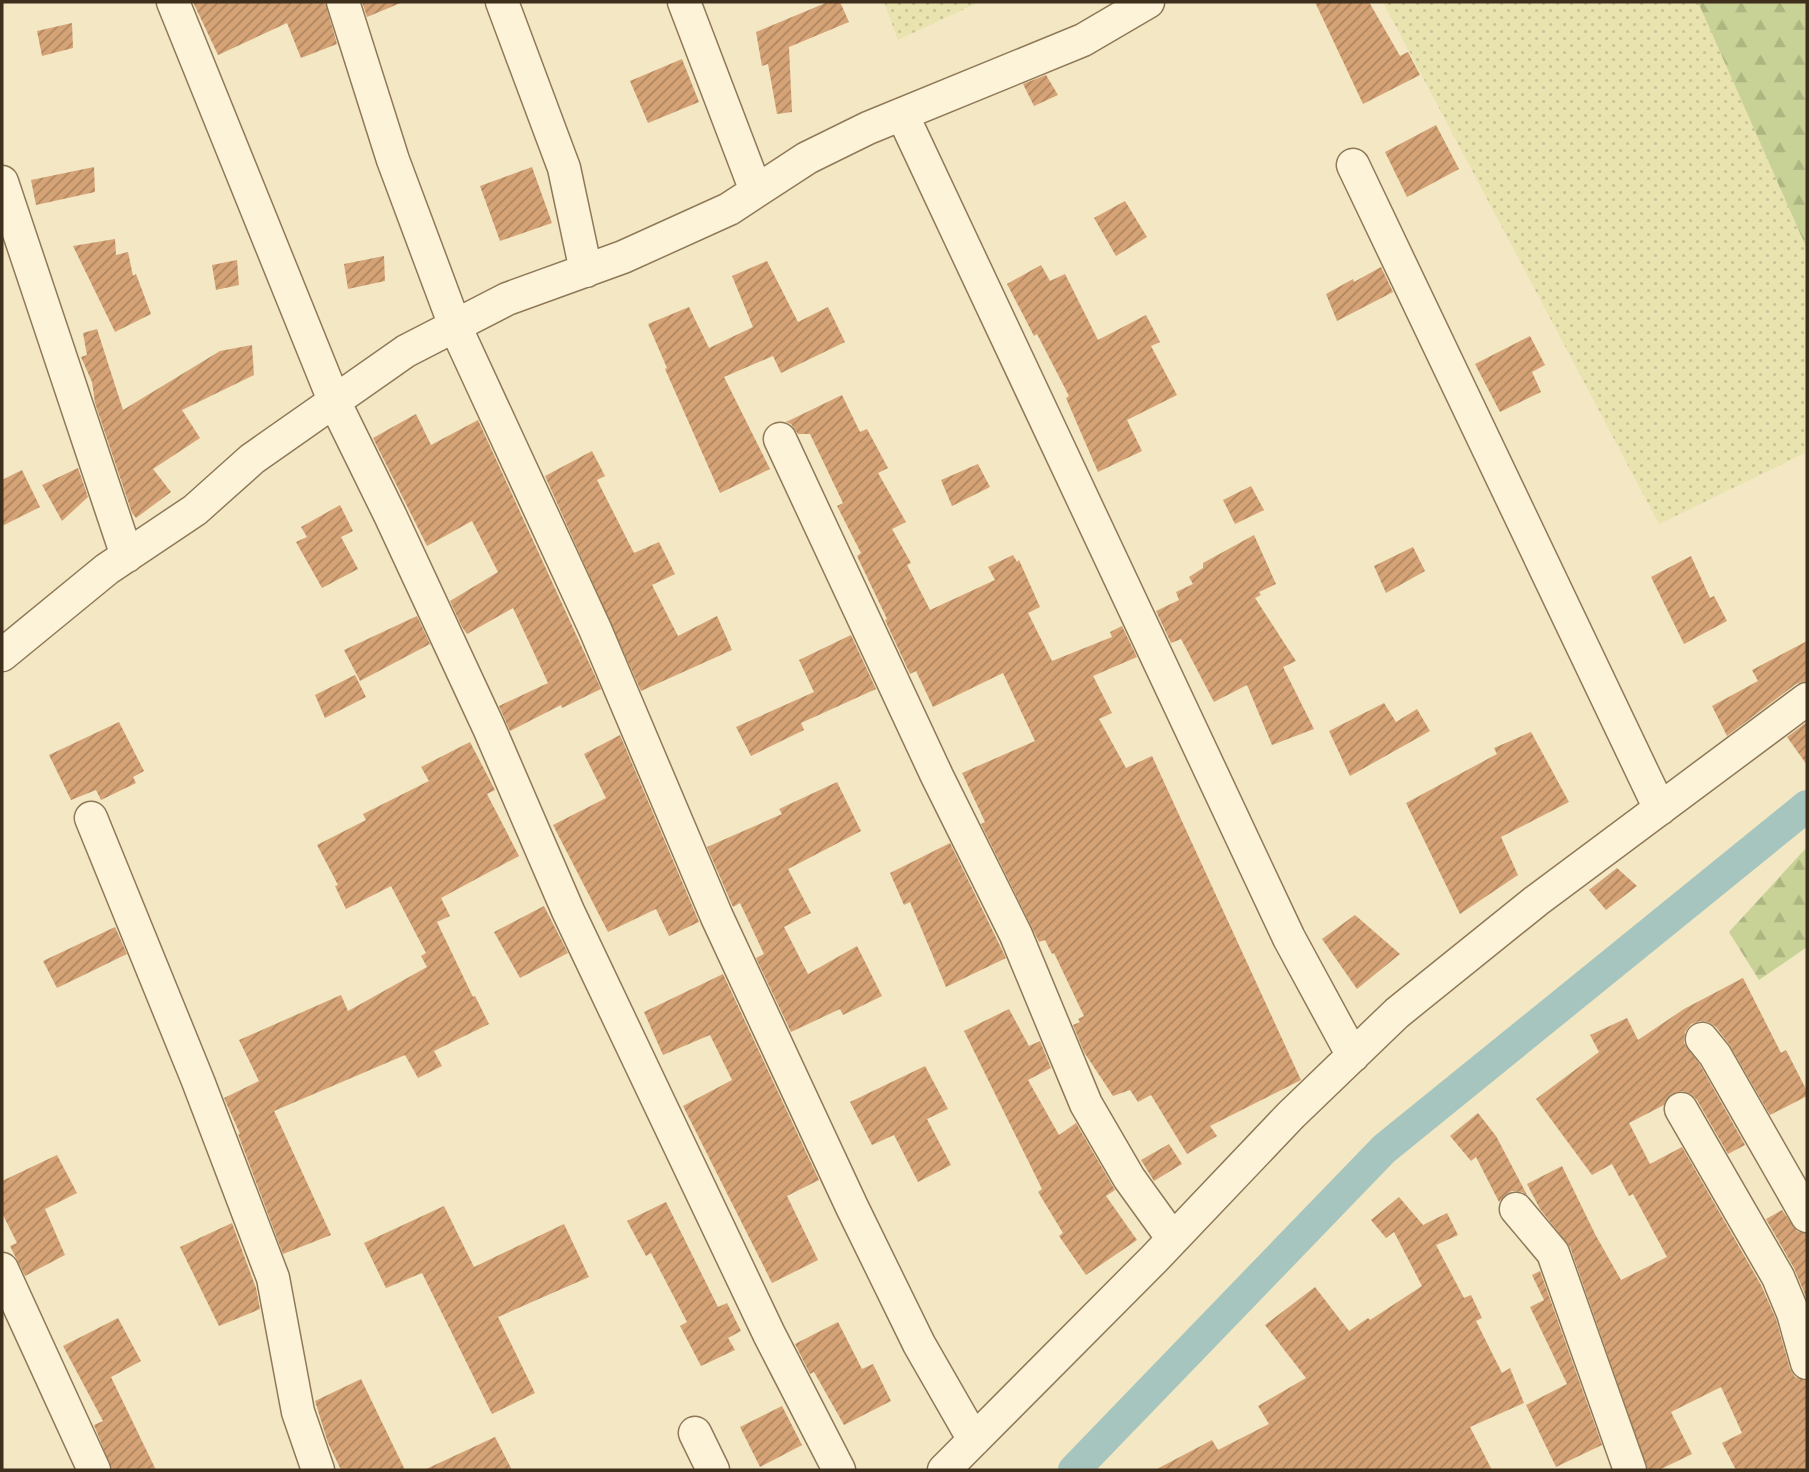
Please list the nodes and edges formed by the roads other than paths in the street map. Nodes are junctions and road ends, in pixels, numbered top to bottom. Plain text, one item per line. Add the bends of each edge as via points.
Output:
1 (173, 2) edge
2 (344, 2) edge
3 (502, 2) edge
4 (684, 2) edge
5 (1148, 2) edge
6 (902, 114) junction
7 (1353, 165) dead end
8 (2, 182) edge
9 (756, 191) junction
10 (586, 271) junction
11 (455, 326) junction
12 (335, 403) junction
13 (780, 439) dead end
14 (127, 555) junction
15 (2, 655) edge
16 (1807, 699) edge
17 (1660, 809) junction
18 (91, 818) dead end
19 (1702, 1039) dead end
20 (1353, 1056) junction
21 (1681, 1109) dead end
22 (1516, 1209) dead end
23 (1807, 1216) edge
24 (1173, 1239) junction
25 (2, 1269) edge
26 (1807, 1363) edge
27 (695, 1433) dead end
28 (974, 1440) junction
29 (94, 1470) edge
30 (318, 1470) edge
31 (713, 1470) edge
32 (839, 1470) edge
33 (944, 1470) edge
34 (1630, 1470) edge

1 - 12 street
2 - 11 street via 393,160
3 - 10 street via 564,168
4 - 9 street
5 - 6 street via 1083,40
6 - 9 street via 807,158
6 - 20 street via 1289,938
7 - 17 street
8 - 14 street
9 - 10 street via 729,209
10 - 11 street via 507,299
11 - 12 street via 405,351
11 - 28 street via 595,629 717,917 846,1194 919,1344
12 - 14 street via 252,459 195,510
12 - 32 street via 489,728 574,923 769,1334
13 - 24 street via 1016,935 1086,1104 1129,1178
14 - 15 street
16 - 17 street
17 - 20 street via 1536,901 1397,1013
18 - 30 street via 273,1278 298,1412
19 - 23 street
20 - 24 street
21 - 26 street via 1778,1277
22 - 34 street via 1553,1253
24 - 28 street
25 - 29 street
27 - 31 street
28 - 33 street

